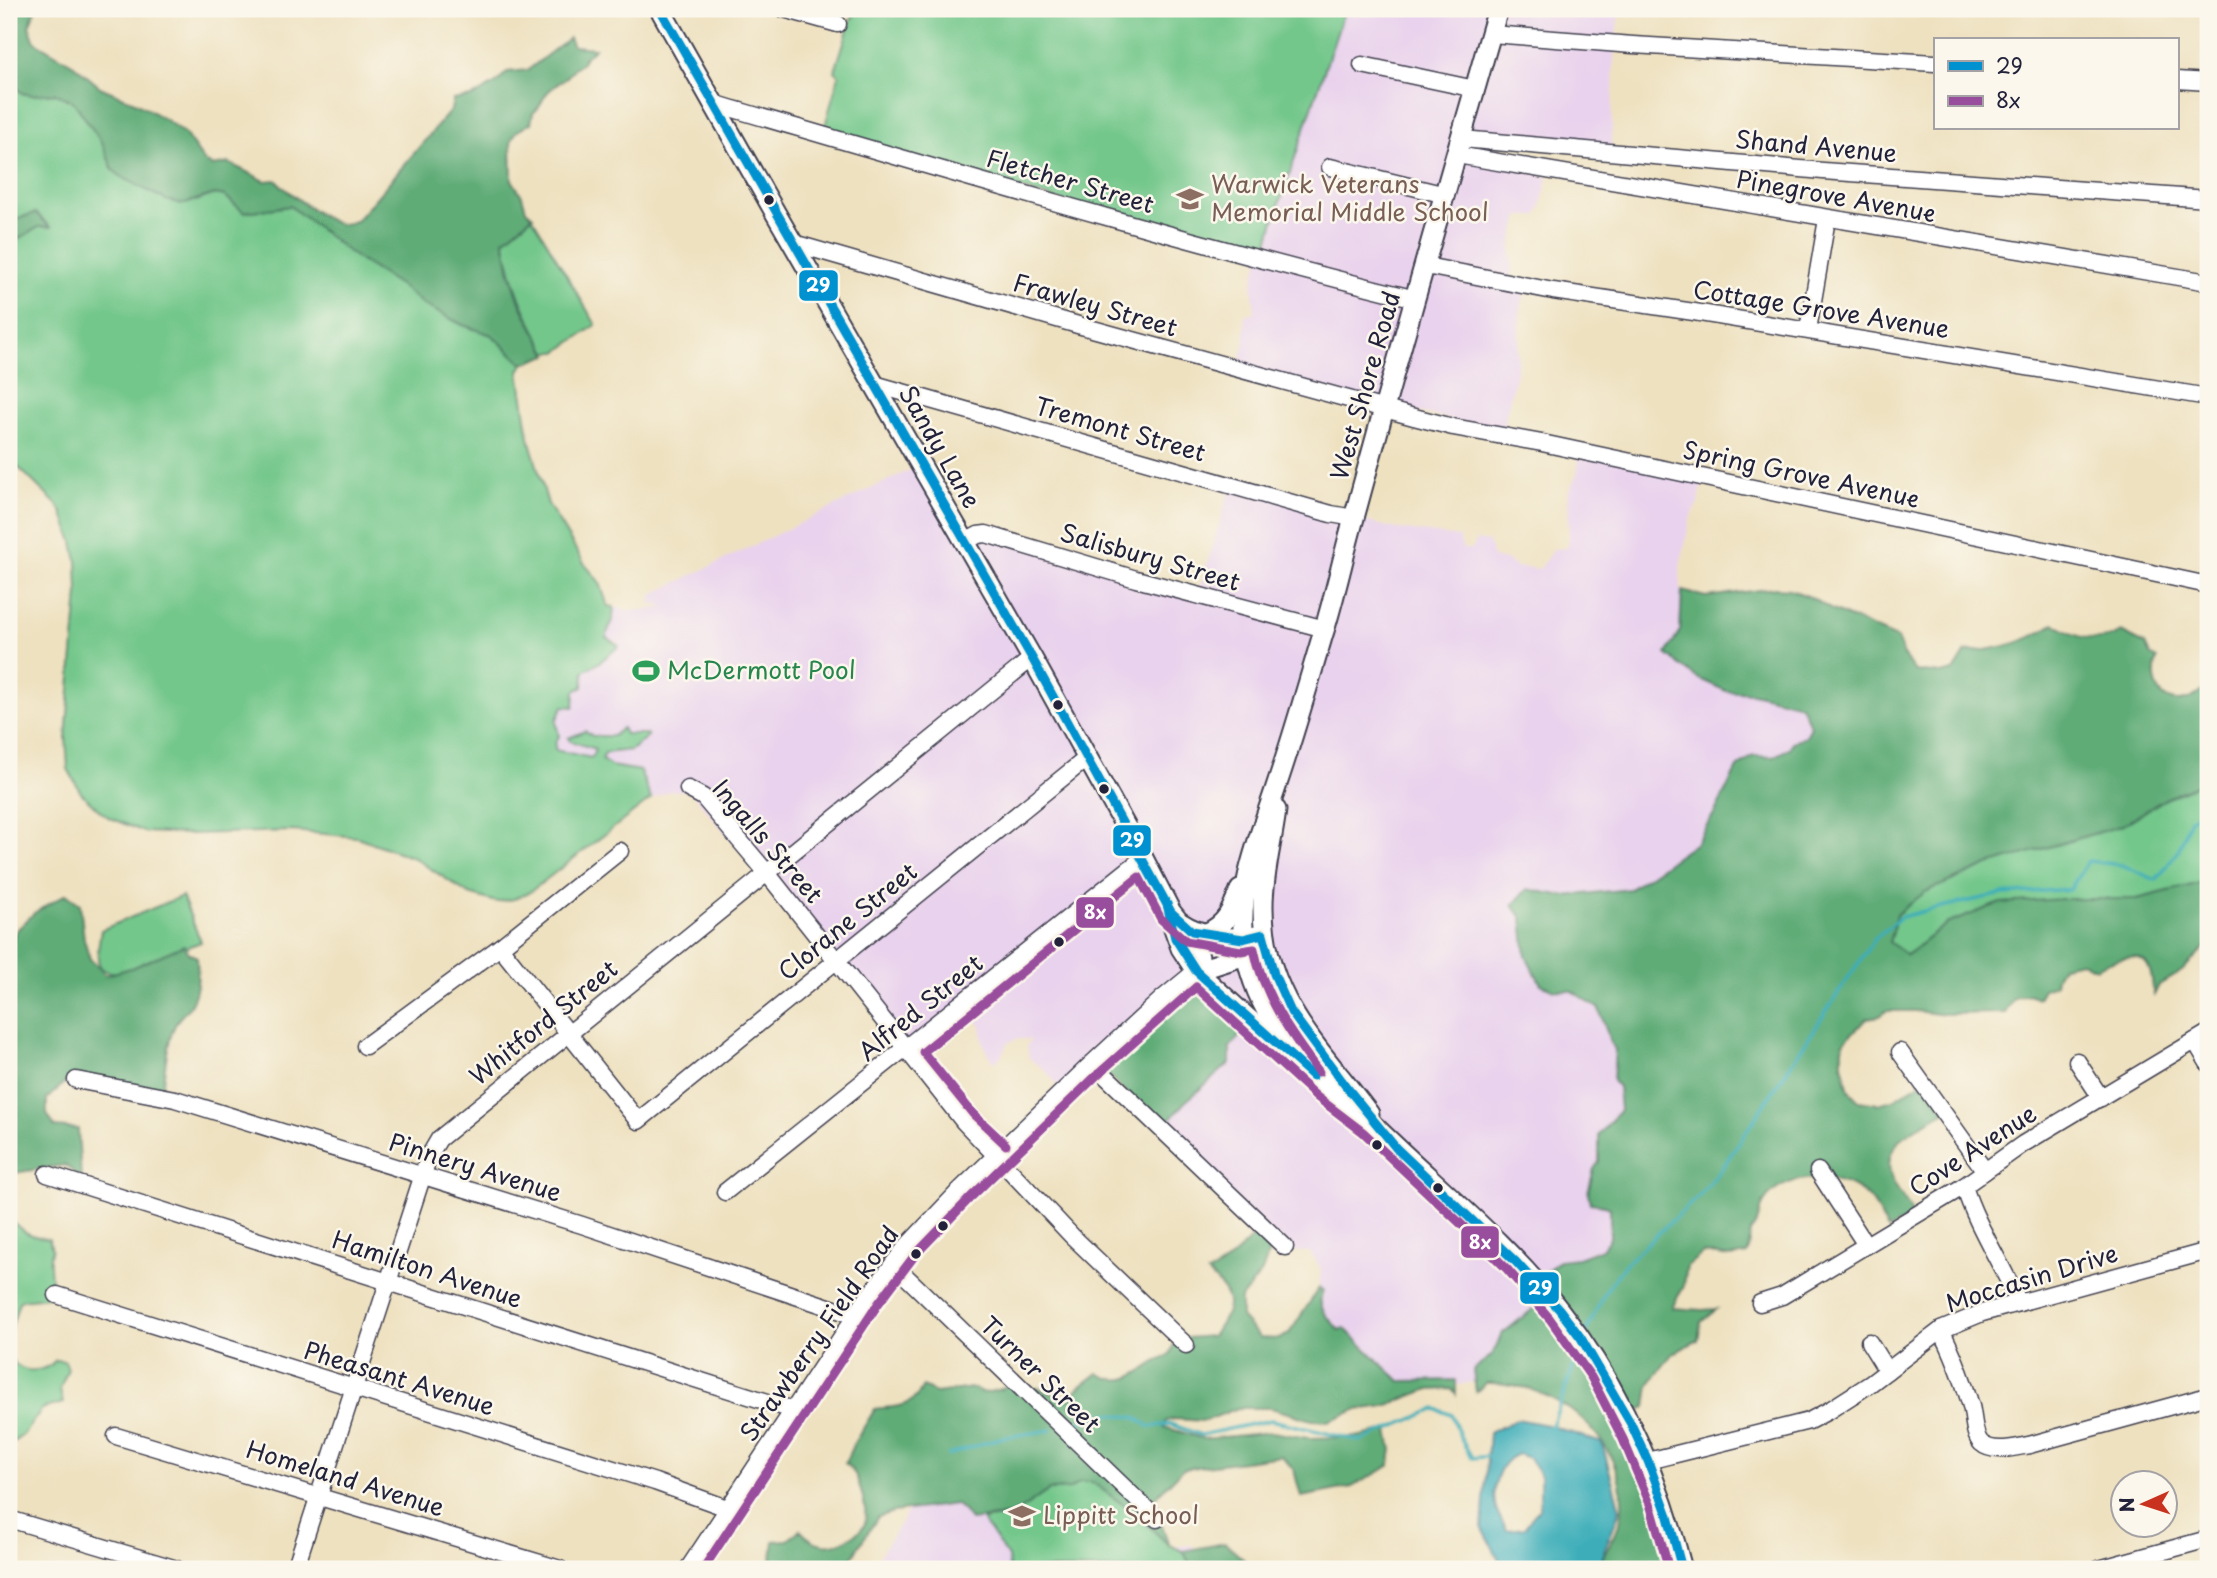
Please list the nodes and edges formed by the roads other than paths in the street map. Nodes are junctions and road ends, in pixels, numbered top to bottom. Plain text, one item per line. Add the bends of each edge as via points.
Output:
1 (660, 9) edge
2 (784, 9) edge
3 (1499, 9) edge
4 (838, 24) dead end
5 (1491, 34) junction
6 (1934, 62) edge
7 (1362, 65) dead end
8 (2178, 80) edge
9 (2208, 82) edge
10 (1475, 89) junction
11 (713, 103) junction
12 (1459, 147) junction
13 (1330, 167) dead end
14 (1446, 195) junction
15 (2208, 199) edge
16 (1827, 219) junction
17 (793, 243) junction
18 (1426, 266) junction
19 (2208, 282) edge
20 (1416, 299) junction
21 (1808, 330) junction
22 (874, 384) junction
23 (2208, 397) edge
24 (1385, 409) junction
25 (1354, 518) junction
26 (965, 542) junction
27 (2208, 584) edge
28 (1325, 629) junction
29 (1032, 659) junction
30 (1087, 758) junction
31 (1279, 777) junction
32 (688, 789) dead end
33 (620, 851) dead end
34 (1143, 858) junction
35 (1250, 863) junction
36 (767, 873) junction
37 (1176, 918) junction
38 (1207, 933) junction
39 (1265, 942) junction
40 (500, 947) junction
41 (1245, 947) junction
42 (837, 961) junction
43 (1196, 971) junction
44 (568, 1034) junction
45 (2201, 1037) edge
46 (365, 1046) dead end
47 (906, 1050) junction
48 (1900, 1052) dead end
49 (2077, 1061) dead end
50 (2208, 1063) edge
51 (1093, 1064) junction
52 (1312, 1074) junction
53 (76, 1080) dead end
54 (2101, 1098) junction
55 (1396, 1148) junction
56 (997, 1154) junction
57 (1818, 1171) dead end
58 (1985, 1171) junction
59 (47, 1174) dead end
60 (423, 1176) junction
61 (1964, 1186) junction
62 (726, 1192) dead end
63 (1866, 1245) junction
64 (1284, 1247) dead end
65 (2208, 1251) edge
66 (893, 1264) junction
67 (388, 1282) junction
68 (57, 1296) dead end
69 (1760, 1303) dead end
70 (2020, 1303) junction
71 (856, 1315) junction
72 (1941, 1330) junction
73 (1868, 1342) dead end
74 (1186, 1345) dead end
75 (1887, 1371) junction
76 (354, 1388) junction
77 (2208, 1396) edge
78 (793, 1410) junction
79 (116, 1436) dead end
80 (1648, 1461) junction
81 (318, 1497) junction
82 (727, 1508) junction
83 (9, 1519) edge
84 (1157, 1519) dead end
85 (2208, 1539) edge
86 (177, 1569) edge
87 (295, 1569) edge
88 (560, 1569) edge
89 (688, 1569) edge
90 (1682, 1569) edge
91 (2099, 1569) edge

1 - 11 main road, Sandy Lane
2 - 4 street
3 - 5 main road, West Shore Road
5 - 6 street
5 - 10 main road, West Shore Road
7 - 10 street
8 - 9 street
10 - 12 main road, West Shore Road
11 - 17 main road, Sandy Lane
11 - 20 street, Fletcher Street
12 - 14 main road, West Shore Road
12 - 15 street, Shand Avenue
12 - 16 street, Pinegrove Avenue
13 - 14 street
14 - 18 main road, West Shore Road
16 - 19 street, Pinegrove Avenue
16 - 21 street
17 - 22 main road, Sandy Lane
17 - 24 street, Frawley Street
18 - 20 main road, West Shore Road
18 - 21 street, Cottage Grove Avenue via 1553,291
20 - 24 main road, West Shore Road
21 - 23 street, Cottage Grove Avenue
22 - 25 street, Tremont Street
22 - 26 main road, Sandy Lane
24 - 25 main road, West Shore Road
24 - 27 street, Spring Grove Avenue
25 - 28 main road, West Shore Road
26 - 28 street, Salisbury Street via 986,534
26 - 29 main road, Sandy Lane
28 - 31 main road, West Shore Road
29 - 30 main road, Sandy Lane
29 - 36 street, Whitford Street
30 - 34 main road, Sandy Lane
30 - 42 street, Clorane Street
31 - 35 main road, West Shore Road
31 - 39 main road, West Shore Road via 1264,887
32 - 36 street, Ingalls Street via 703,797
33 - 40 street
34 - 37 main road, Sandy Lane
34 - 47 street, Alfred Street
35 - 38 main road via 1230,915
35 - 41 main road, West Shore Road
36 - 42 street, Ingalls Street
36 - 44 street, Whitford Street
37 - 38 main road via 1192,931
37 - 43 main road, Sandy Lane via 1174,933
38 - 41 main road
39 - 41 main road
39 - 55 main road, West Shore Road via 1273,974 1291,1012
40 - 44 street
40 - 46 street
41 - 43 main road
41 - 52 main road, West Shore Road via 1253,981 1279,1032
42 - 44 street, Clorane Street via 638,1121
42 - 47 street, Ingalls Street
43 - 51 street, Strawberry Field Road
43 - 52 main road, Sandy Lane
44 - 60 street, Whitford Street via 445,1132
45 - 50 street
45 - 54 street, Cove Avenue
47 - 56 street, Ingalls Street via 964,1122
47 - 62 street, Alfred Street
48 - 58 street
49 - 54 street
51 - 56 street, Strawberry Field Road
51 - 64 street
52 - 55 main road, West Shore Road
53 - 60 street, Pinnery Avenue via 175,1098
54 - 58 street, Cove Avenue
55 - 80 main road, West Shore Road via 1517,1262 1559,1309 1631,1424
56 - 66 street, Strawberry Field Road
56 - 74 street, Ingalls Street via 1072,1236
57 - 63 street
58 - 61 street, Cove Avenue
59 - 67 street, Hamilton Avenue
60 - 67 street, Whitford Street
60 - 71 street, Pinnery Avenue
61 - 63 street, Cove Avenue
61 - 70 street
63 - 69 street, Cove Avenue via 1782,1296
65 - 70 street, Moccasin Drive
66 - 71 street, Strawberry Field Road
66 - 84 street, Turner Street
67 - 76 street, Whitford Street
67 - 78 street, Hamilton Avenue
68 - 76 street, Pheasant Avenue
70 - 72 street, Moccasin Drive
71 - 78 street, Strawberry Field Road
72 - 75 street, Moccasin Drive
72 - 77 street via 1951,1348 1976,1433 1991,1447 2029,1445
73 - 75 street
75 - 80 street, Moccasin Drive via 1809,1420
76 - 81 street, Whitford Street
76 - 82 street, Pheasant Avenue
78 - 82 street, Strawberry Field Road
79 - 81 street, Homeland Avenue
80 - 90 main road, West Shore Road
81 - 87 street, Whitford Street
81 - 88 street, Homeland Avenue
82 - 89 street, Strawberry Field Road
83 - 86 street
85 - 91 street

